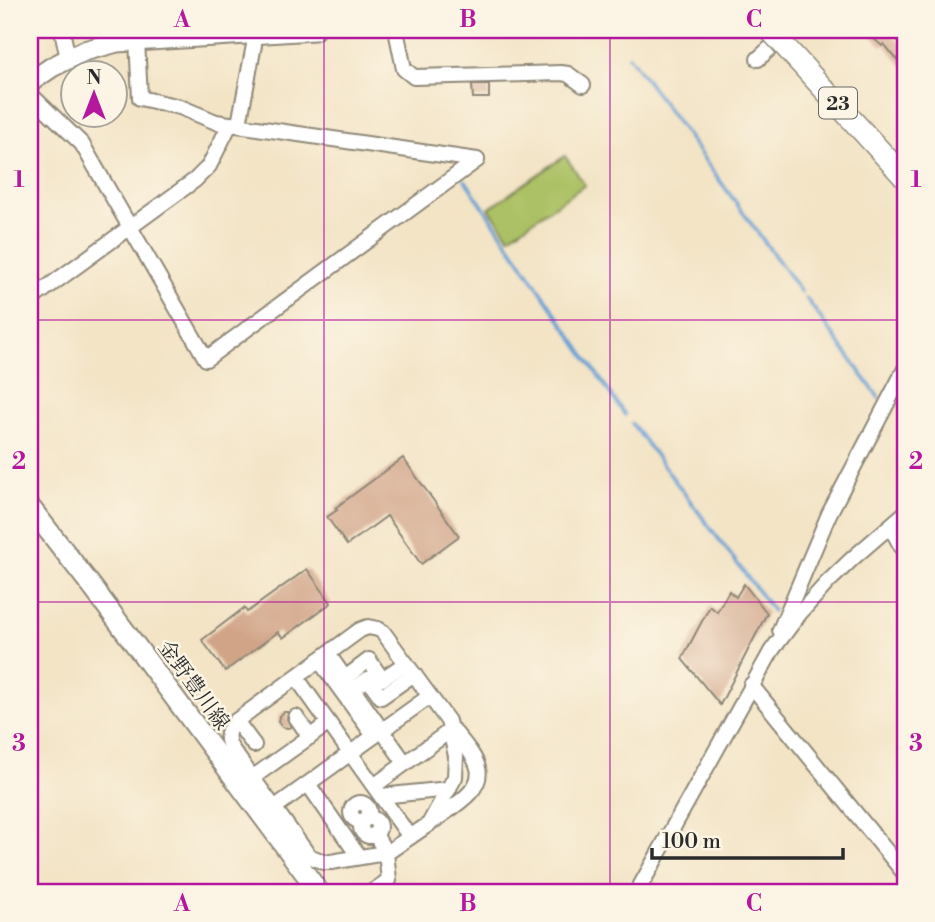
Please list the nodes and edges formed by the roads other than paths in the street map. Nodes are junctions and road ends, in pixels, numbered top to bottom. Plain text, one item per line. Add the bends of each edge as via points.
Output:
1 (62, 30) edge
2 (314, 30) edge
3 (396, 30) edge
4 (770, 30) edge
5 (779, 30) edge
6 (790, 30) edge
7 (253, 32) edge
8 (137, 40) junction
9 (68, 59) junction
10 (758, 60) dead end
11 (30, 82) edge
12 (583, 85) dead end
13 (30, 94) edge
14 (234, 124) junction
15 (905, 168) edge
16 (905, 178) edge
17 (130, 226) junction
18 (30, 300) edge
19 (905, 369) edge
20 (30, 507) edge
21 (905, 513) edge
22 (890, 526) junction
23 (905, 553) edge
24 (811, 557) junction
25 (827, 583) junction
26 (772, 650) junction
27 (323, 657) junction
28 (410, 668) junction
29 (296, 677) junction
30 (349, 684) junction
31 (751, 685) junction
32 (430, 696) junction
33 (296, 716) dead end
34 (236, 721) junction
35 (329, 723) junction
36 (449, 725) junction
37 (378, 733) junction
38 (310, 737) junction
39 (254, 745) dead end
40 (351, 753) junction
41 (405, 763) junction
42 (252, 778) junction
43 (308, 784) junction
44 (449, 789) junction
45 (378, 791) junction
46 (413, 792) junction
47 (274, 808) junction
48 (365, 819) dead end
49 (399, 821) junction
50 (429, 824) junction
51 (410, 837) junction
52 (386, 853) junction
53 (359, 858) junction
54 (905, 874) edge
55 (319, 892) edge
56 (372, 892) edge
57 (637, 892) edge

1 - 9 street
2 - 7 main road
3 - 12 street via 404,69 414,77 562,73
4 - 16 highway, 23, bridge
5 - 15 highway, 23
6 - 10 street
7 - 8 main road
7 - 14 street via 254,45
8 - 9 main road via 101,46
8 - 14 street via 140,99
9 - 11 main road
13 - 17 street via 82,144
14 - 17 street via 195,180
14 - 17 street via 477,160 206,359
17 - 18 street
19 - 24 street
20 - 55 main road, 金野豊川線
21 - 22 street
22 - 23 street
22 - 25 street
24 - 25 street
24 - 26 street
25 - 26 street
26 - 31 street
27 - 28 street via 360,630 372,627 383,632
27 - 29 street
27 - 30 street
27 - 37 street
28 - 30 street via 381,697 368,679
28 - 32 street
29 - 34 street
29 - 35 street
30 - 37 street
31 - 54 street
31 - 57 street
32 - 36 street
32 - 37 street
33 - 38 street
34 - 39 street
34 - 42 street via 229,729 228,741
35 - 38 street
35 - 40 street
36 - 41 street
36 - 44 street via 457,771
36 - 50 street via 476,763 479,777 470,792
37 - 40 street
37 - 41 street
38 - 42 street
40 - 43 street
40 - 45 street
41 - 45 street
42 - 47 street
43 - 47 street
43 - 53 street
44 - 46 street
44 - 50 street
45 - 46 street
45 - 49 street
46 - 49 street
47 - 53 street via 313,858 324,862
48 - 52 street via 377,821 375,834
49 - 51 street
50 - 51 street
51 - 52 street
52 - 53 street
52 - 56 street via 389,880

